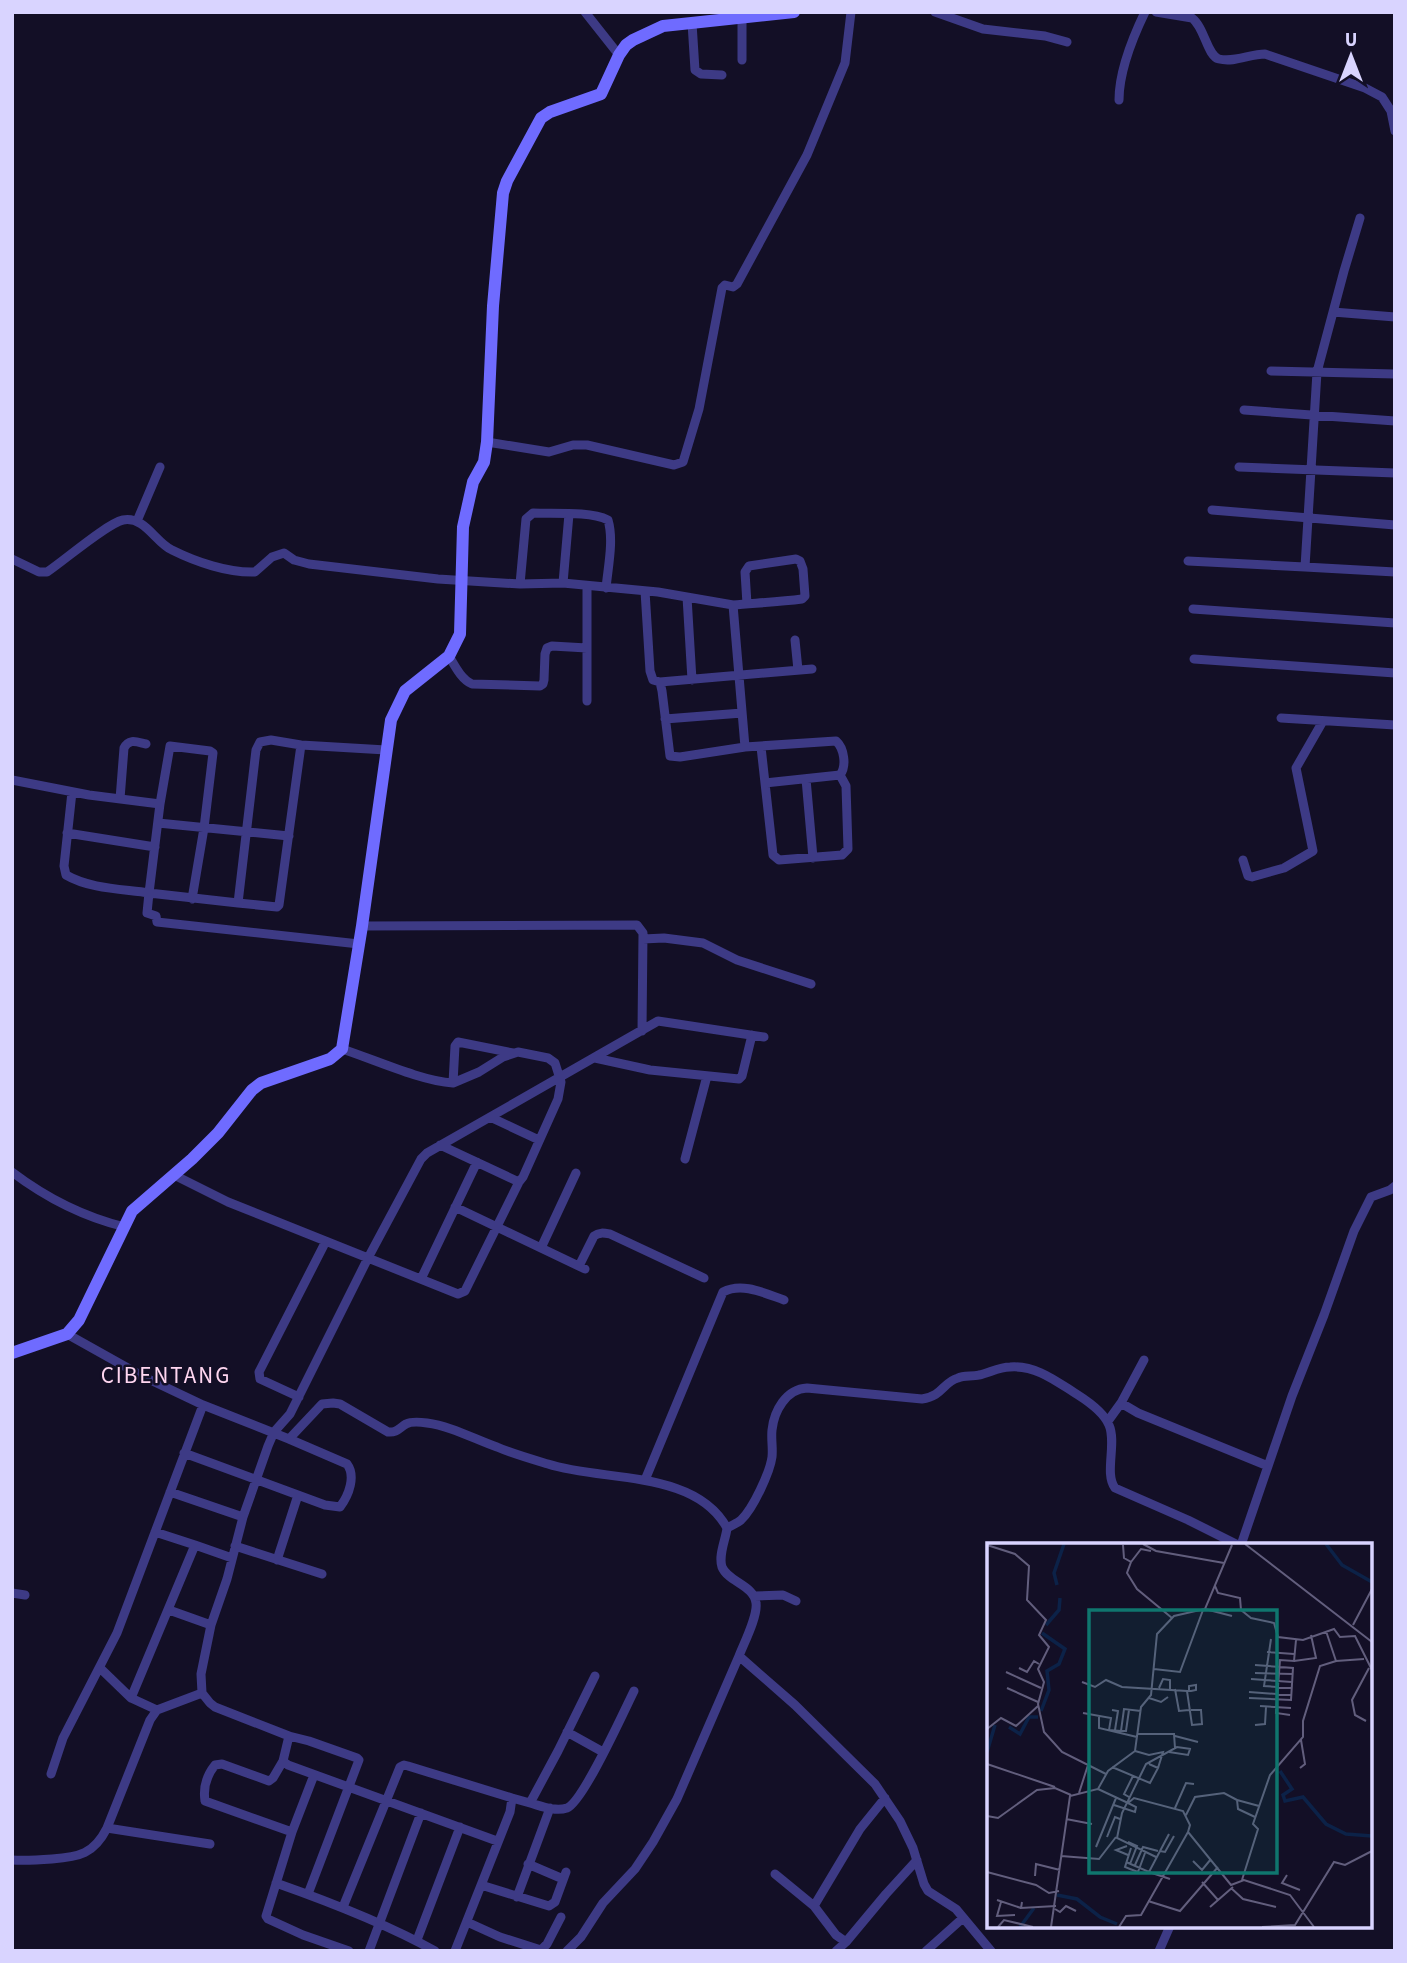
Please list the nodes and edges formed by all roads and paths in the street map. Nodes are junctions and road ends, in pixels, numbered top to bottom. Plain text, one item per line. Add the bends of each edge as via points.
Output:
1 (585, 12) edge
2 (794, 12) edge
3 (851, 12) edge
4 (935, 12) edge
5 (1145, 12) edge
6 (1156, 12) edge
7 (742, 18) junction
8 (692, 23) junction
9 (1067, 42) dead end
10 (619, 55) junction
11 (742, 60) dead end
12 (722, 75) dead end
13 (1119, 100) dead end
14 (1395, 131) edge
15 (1360, 218) dead end
16 (1333, 312) junction
17 (1395, 317) edge
18 (1271, 371) dead end
19 (1317, 372) junction
20 (1395, 374) edge
21 (1244, 410) dead end
22 (1314, 415) junction
23 (1395, 421) edge
24 (487, 442) junction
25 (160, 467) dead end
26 (1239, 467) dead end
27 (1312, 469) junction
28 (1395, 473) edge
29 (1212, 510) dead end
30 (569, 514) junction
31 (1307, 519) junction
32 (137, 521) junction
33 (1395, 525) edge
34 (12, 559) edge
35 (1188, 561) dead end
36 (1305, 567) junction
37 (1395, 572) edge
38 (460, 580) junction
39 (563, 583) junction
40 (520, 584) junction
41 (587, 586) junction
42 (606, 588) junction
43 (645, 591) junction
44 (687, 597) junction
45 (747, 604) junction
46 (733, 605) junction
47 (1193, 609) dead end
48 (1395, 623) edge
49 (795, 640) dead end
50 (587, 648) junction
51 (449, 656) junction
52 (1194, 659) dead end
53 (812, 669) dead end
54 (797, 670) junction
55 (1395, 673) edge
56 (739, 676) junction
57 (692, 680) junction
58 (660, 682) junction
59 (587, 701) dead end
60 (742, 713) junction
61 (1281, 718) dead end
62 (665, 719) junction
63 (1324, 721) junction
64 (1395, 725) edge
65 (145, 744) dead end
66 (301, 745) junction
67 (745, 747) junction
68 (761, 747) junction
69 (386, 750) junction
70 (841, 775) junction
71 (806, 779) junction
72 (12, 780) edge
73 (765, 783) junction
74 (72, 792) junction
75 (120, 799) junction
76 (160, 804) junction
77 (158, 823) junction
78 (204, 828) junction
79 (247, 831) junction
80 (67, 833) junction
81 (289, 836) junction
82 (155, 847) junction
83 (813, 858) junction
84 (1243, 860) dead end
85 (149, 893) junction
86 (192, 898) junction
87 (238, 903) junction
88 (362, 926) junction
89 (643, 939) junction
90 (359, 944) junction
91 (811, 984) dead end
92 (642, 1031) junction
93 (752, 1035) junction
94 (764, 1037) dead end
95 (342, 1049) junction
96 (513, 1053) junction
97 (595, 1058) junction
98 (707, 1076) junction
99 (560, 1077) junction
100 (453, 1083) junction
101 (490, 1117) junction
102 (539, 1140) junction
103 (440, 1144) junction
104 (685, 1158) dead end
105 (477, 1162) junction
106 (12, 1172) edge
107 (576, 1173) dead end
108 (174, 1175) junction
109 (519, 1182) junction
110 (1395, 1186) edge
111 (455, 1207) junction
112 (497, 1226) junction
113 (125, 1227) junction
114 (326, 1241) junction
115 (541, 1248) junction
116 (368, 1258) junction
117 (704, 1278) dead end
118 (421, 1279) junction
119 (784, 1300) dead end
120 (67, 1334) junction
121 (12, 1353) edge
122 (1144, 1360) dead end
123 (299, 1396) junction
124 (1121, 1403) junction
125 (203, 1405) junction
126 (1108, 1421) junction
127 (274, 1432) junction
128 (289, 1438) junction
129 (184, 1453) junction
130 (1268, 1466) junction
131 (256, 1479) junction
132 (645, 1480) junction
133 (170, 1492) junction
134 (298, 1495) junction
135 (243, 1517) junction
136 (727, 1528) junction
137 (155, 1532) junction
138 (1236, 1543) edge
139 (1241, 1543) edge
140 (195, 1545) junction
141 (235, 1546) junction
142 (232, 1558) junction
143 (277, 1560) junction
144 (322, 1574) dead end
145 (12, 1593) edge
146 (25, 1595) dead end
147 (754, 1596) junction
148 (796, 1601) dead end
149 (169, 1610) junction
150 (211, 1625) junction
151 (739, 1656) junction
152 (100, 1668) junction
153 (595, 1676) dead end
154 (634, 1691) dead end
155 (202, 1693) junction
156 (131, 1698) junction
157 (157, 1710) junction
158 (567, 1732) junction
159 (289, 1736) junction
160 (603, 1752) junction
161 (283, 1761) junction
162 (51, 1773) dead end
163 (314, 1775) junction
164 (350, 1787) junction
165 (512, 1798) junction
166 (885, 1798) junction
167 (386, 1800) junction
168 (530, 1803) junction
169 (550, 1808) junction
170 (421, 1814) junction
171 (460, 1827) junction
172 (107, 1828) junction
173 (292, 1832) junction
174 (497, 1842) junction
175 (210, 1844) dead end
176 (12, 1860) edge
177 (917, 1860) junction
178 (528, 1864) junction
179 (775, 1874) dead end
180 (276, 1883) junction
181 (481, 1885) junction
182 (308, 1894) junction
183 (517, 1897) junction
184 (814, 1906) junction
185 (343, 1907) junction
186 (561, 1917) dead end
187 (963, 1918) junction
188 (379, 1923) junction
189 (467, 1923) junction
190 (1169, 1928) edge
191 (417, 1940) junction
192 (846, 1942) junction
193 (349, 1951) edge
194 (369, 1951) edge
195 (435, 1951) edge
196 (455, 1951) edge
197 (567, 1951) edge
198 (836, 1951) edge
199 (926, 1951) edge
200 (991, 1951) edge
201 (1159, 1951) edge

1 - 10 street
2 - 7 street
3 - 24 street via 845,64 807,155 735,286 722,288 699,409 682,463 593,446 573,445 549,452
4 - 9 street via 983,29
5 - 13 street via 1121,73
6 - 14 street via 1192,18 1214,57 1234,60 1265,54 1365,88 1382,97
7 - 8 street
7 - 11 street
8 - 10 street via 663,26 633,40
8 - 12 street via 695,70
10 - 24 street via 600,94 544,115 507,181 492,306
15 - 16 street
16 - 17 street
16 - 19 street
18 - 19 street
19 - 20 street
19 - 22 street
21 - 22 street
22 - 23 street
22 - 27 street
24 - 38 street via 463,527
25 - 32 street
26 - 27 street
27 - 28 street
27 - 31 street
29 - 31 street
30 - 39 street
30 - 40 street via 528,516
30 - 42 street via 608,520
31 - 33 street
31 - 36 street
32 - 34 street via 113,525 47,572
32 - 38 street via 172,550 226,568 255,572 272,557 284,554 309,564
35 - 36 street
36 - 37 street
38 - 40 street
38 - 51 street via 460,634
39 - 40 street
39 - 41 street
41 - 42 street
41 - 50 street
42 - 43 street
43 - 44 street
43 - 58 street via 650,671 653,680
44 - 46 street
44 - 57 street
45 - 45 street via 803,598 800,561 749,566 745,572
45 - 46 street
46 - 56 street
47 - 48 street
49 - 54 street
50 - 51 street via 547,648 540,686 472,684
50 - 59 street
51 - 69 street via 405,691 391,720
52 - 55 street
53 - 54 street
54 - 56 street
56 - 57 street
56 - 60 street
57 - 58 street
58 - 62 street
60 - 62 street
60 - 67 street
61 - 63 street
62 - 67 street via 670,756
63 - 64 street
63 - 84 street via 1296,768 1313,851 1284,868 1252,877
65 - 75 street via 126,744
66 - 69 street
66 - 79 street via 263,740 257,746
66 - 81 street
67 - 68 street
68 - 70 street via 836,741 845,767
68 - 73 street
69 - 88 street
70 - 71 street
70 - 83 street via 846,786 848,849 842,855
71 - 73 street
71 - 83 street
72 - 74 street
73 - 83 street via 774,858
74 - 75 street
74 - 80 street
75 - 76 street
76 - 77 street
76 - 78 street via 170,746 210,751 214,756
77 - 78 street
77 - 82 street
78 - 79 street
78 - 86 street
79 - 81 street
79 - 87 street
80 - 82 street
80 - 85 street via 66,875 95,885
81 - 87 street via 279,905
82 - 85 street
85 - 86 street
85 - 90 street via 147,913 156,916 157,922
86 - 87 street
88 - 89 street via 629,925 640,927
88 - 90 street
89 - 91 street via 703,943 731,958
89 - 92 street
90 - 95 street
92 - 93 street via 663,1020
92 - 97 street
93 - 94 street
93 - 98 street via 741,1078
95 - 100 street
95 - 108 street via 330,1059 261,1083 219,1133
96 - 99 street via 548,1058
96 - 100 street
96 - 100 street via 458,1042
97 - 98 street
97 - 99 street
98 - 104 street
99 - 101 street
99 - 102 street via 558,1099
101 - 102 street
101 - 103 street
102 - 109 street
103 - 105 street
103 - 116 street via 421,1159
105 - 109 street
105 - 111 street
106 - 113 street via 73,1209
107 - 115 street
108 - 113 street via 139,1203
108 - 114 street
109 - 112 street
110 - 130 street via 1371,1197 1357,1222
111 - 112 street
111 - 118 street
112 - 115 street
112 - 118 street via 465,1291 456,1294
113 - 120 street via 79,1320
114 - 116 street
114 - 123 street via 259,1372 260,1379
115 - 117 street via 582,1268 594,1236 604,1233
116 - 118 street
116 - 123 street
119 - 132 street via 745,1288 723,1292
120 - 121 street
120 - 125 street
122 - 124 street
123 - 127 street
124 - 126 street
124 - 130 street
125 - 127 street
125 - 129 street
126 - 136 street via 1088,1401 1043,1373 1021,1367 960,1376 932,1398 922,1399 801,1388 784,1400 773,1420 770,1465 751,1508
126 - 138 street via 1115,1488
127 - 128 street
127 - 131 street
128 - 132 street via 322,1404 333,1403 388,1432 413,1422 438,1424 550,1465
128 - 134 street via 351,1469 351,1484 340,1507
129 - 131 street
129 - 133 street
130 - 139 street
131 - 134 street
131 - 135 street
132 - 136 street via 705,1503
133 - 135 street
133 - 137 street
134 - 143 street
135 - 141 street
136 - 147 street via 722,1567
137 - 140 street
137 - 152 street
140 - 142 street
140 - 149 street
141 - 142 street
141 - 143 street
142 - 150 street
143 - 144 street
145 - 146 street
147 - 148 street via 783,1595
147 - 151 street via 756,1609
149 - 150 street
149 - 156 street
150 - 155 street
151 - 166 street via 795,1705
151 - 197 street via 653,1842
152 - 156 street
152 - 162 street via 63,1738
153 - 158 street
154 - 160 street
155 - 157 street
155 - 159 street via 212,1706
156 - 157 street
157 - 172 street
158 - 160 street
158 - 168 street
159 - 161 street
159 - 164 street via 358,1758
160 - 169 street via 570,1807
161 - 163 street
161 - 173 street via 269,1781 215,1765 204,1795 205,1801
163 - 164 street
163 - 173 street
164 - 167 street
164 - 182 street
165 - 167 street via 404,1765
165 - 168 street
165 - 174 street
166 - 177 street
166 - 184 street via 860,1829
167 - 170 street
167 - 185 street
168 - 169 street
169 - 178 street
170 - 171 street
170 - 188 street
171 - 174 street
171 - 191 street
172 - 175 street
172 - 176 street via 101,1840 75,1857
173 - 180 street
174 - 181 street
177 - 187 street via 928,1891
177 - 192 street
178 - 183 street
178 - 183 street via 565,1876 551,1906
179 - 184 street
180 - 182 street
180 - 193 street via 268,1919
181 - 183 street
181 - 189 street
182 - 185 street
184 - 192 street
185 - 188 street
186 - 189 street via 541,1950
187 - 199 street
187 - 200 street
188 - 191 street
188 - 194 street
189 - 196 street
190 - 201 street
191 - 195 street
192 - 198 street

